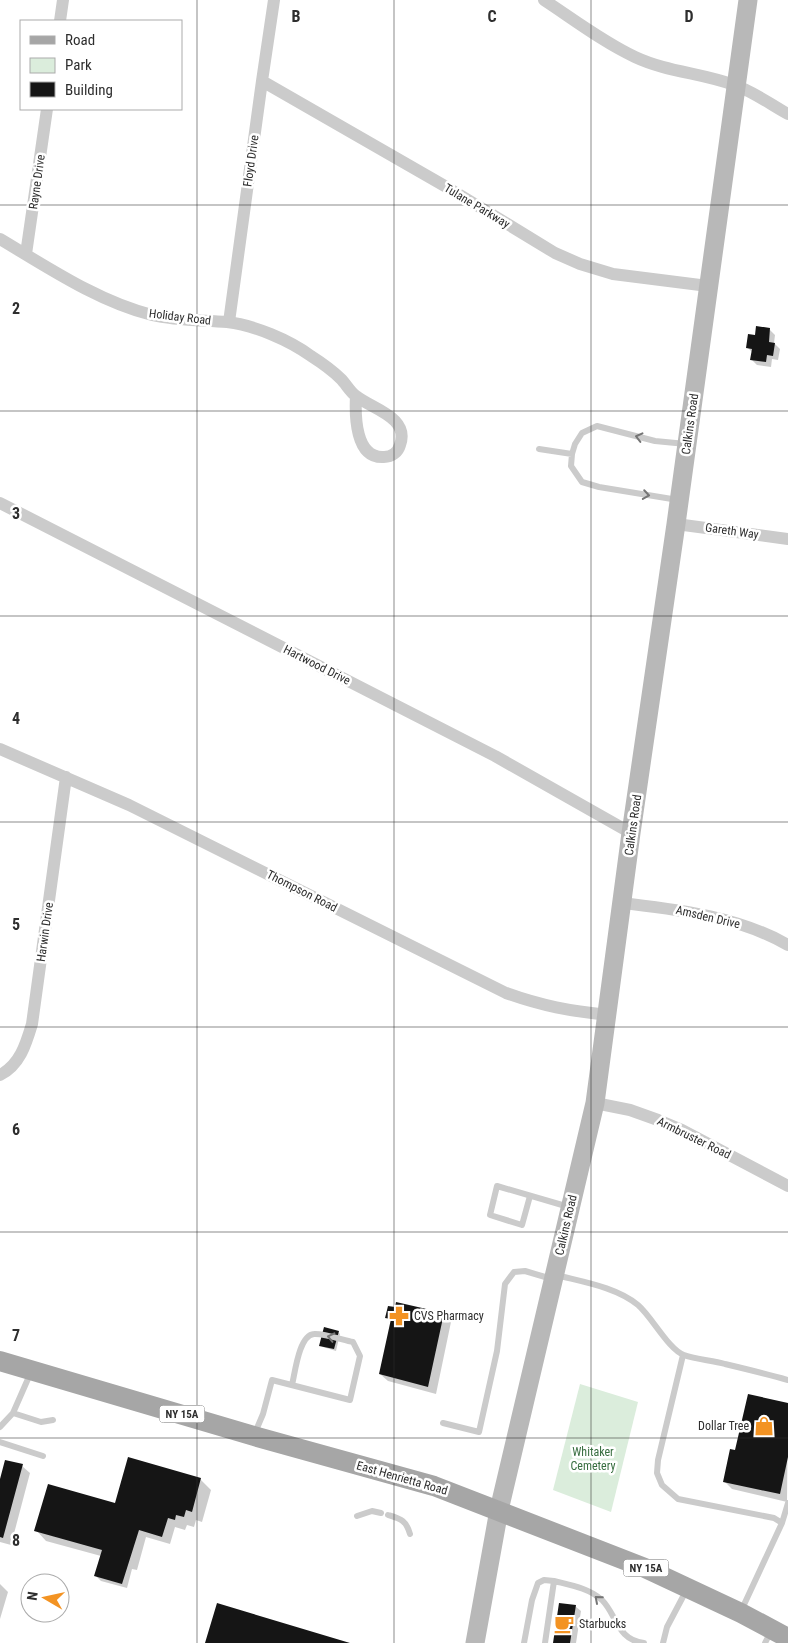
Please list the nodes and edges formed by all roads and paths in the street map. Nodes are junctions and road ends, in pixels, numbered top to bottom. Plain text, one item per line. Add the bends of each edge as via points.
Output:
1 (63, 0) edge
2 (274, 0) edge
3 (544, 0) edge
4 (748, 0) edge
5 (60, 20) edge
6 (262, 80) junction
7 (737, 85) junction
8 (47, 110) edge
9 (788, 114) edge
10 (0, 239) edge
11 (26, 254) junction
12 (708, 286) junction
13 (229, 322) junction
14 (356, 396) junction
15 (687, 444) junction
16 (539, 449) dead end
17 (572, 454) junction
18 (679, 500) junction
19 (0, 503) edge
20 (676, 524) junction
21 (788, 539) edge
22 (0, 749) edge
23 (66, 777) junction
24 (632, 833) junction
25 (623, 903) junction
26 (788, 945) edge
27 (608, 1015) junction
28 (0, 1075) edge
29 (595, 1103) junction
30 (788, 1186) edge
31 (530, 1196) junction
32 (570, 1208) junction
33 (554, 1277) junction
34 (683, 1355) junction
35 (0, 1361) edge
36 (32, 1371) junction
37 (788, 1380) edge
38 (292, 1385) junction
39 (13, 1414) junction
40 (0, 1417) edge
41 (7, 1420) junction
42 (53, 1420) dead end
43 (443, 1424) dead end
44 (0, 1427) edge
45 (254, 1436) junction
46 (0, 1442) edge
47 (43, 1456) dead end
48 (788, 1503) edge
49 (499, 1510) junction
50 (357, 1516) dead end
51 (782, 1523) junction
52 (410, 1534) dead end
53 (554, 1581) junction
54 (688, 1588) junction
55 (741, 1613) junction
56 (775, 1637) edge
57 (475, 1643) edge
58 (524, 1643) edge
59 (545, 1643) edge
60 (644, 1643) edge
61 (663, 1643) edge

1 - 5 street
2 - 6 street, Floyd Drive
3 - 7 street via 636,58 666,69
4 - 7 main road, Calkins Road
6 - 12 street, Tulane Parkway via 554,253 613,274
6 - 13 street, Floyd Drive
7 - 9 street
7 - 12 main road, Calkins Road
8 - 11 street, Rayne Drive
10 - 11 street, Holiday Road
11 - 13 street, Holiday Road via 103,298 126,307 178,319
12 - 15 main road, Calkins Road
13 - 14 street, Holiday Road via 271,334 309,354 342,380
14 - 14 street, Holiday Road via 359,438 368,453 382,458 392,455 402,440 401,430 394,419
15 -> 17 lane via 655,441 597,426 582,433
15 - 18 main road, Calkins Road
16 - 17 lane
17 -> 18 lane via 571,466 582,482 599,488
18 - 20 main road, Calkins Road
19 - 24 street, Hartwood Drive via 495,756
20 - 21 street, Gareth Way
20 - 24 main road, Calkins Road
22 - 23 street, Thompson Road
23 - 27 street, Thompson Road via 130,805 506,993 569,1011
23 - 28 street, Harwin Drive via 32,1024 26,1046 16,1062
24 - 25 main road, Calkins Road
25 - 26 street, Amsden Drive via 706,915 753,928
25 - 27 main road, Calkins Road
27 - 29 main road, Calkins Road
29 - 30 street, Armbruster Road via 630,1110 682,1130
29 - 32 main road, Calkins Road
31 - 31 lane via 497,1186 490,1215 522,1224
31 - 32 lane
32 - 33 main road, Calkins Road
33 - 34 lane via 606,1289 636,1303
33 - 43 lane via 514,1272 505,1284 497,1351 479,1432
33 - 49 main road, Calkins Road
34 - 37 lane
34 - 51 lane via 658,1460 657,1474 662,1485 678,1499 774,1518
35 - 36 main road, East Henrietta Road / NY 15A
36 - 39 lane
36 - 45 main road, East Henrietta Road / NY 15A
38 -> 38 lane via 350,1400 360,1356 353,1342 314,1334 307,1336 302,1343
38 - 45 lane via 272,1380
39 - 41 lane
39 - 42 lane via 41,1422
40 - 41 lane
41 - 44 lane
45 - 49 main road, East Henrietta Road / NY 15A via 434,1486
46 - 47 lane
48 - 51 lane
49 - 54 main road, East Henrietta Road / NY 15A
49 - 57 main road, Calkins Road
50 - 52 lane via 372,1511 399,1518 407,1524
51 - 55 lane
53 - 58 lane via 538,1583
53 - 59 lane
60 -> 53 lane via 625,1635 602,1600 582,1588
54 - 55 main road, East Henrietta Road / NY 15A
54 - 61 lane via 666,1627
55 - 56 main road, East Henrietta Road / NY 15A

